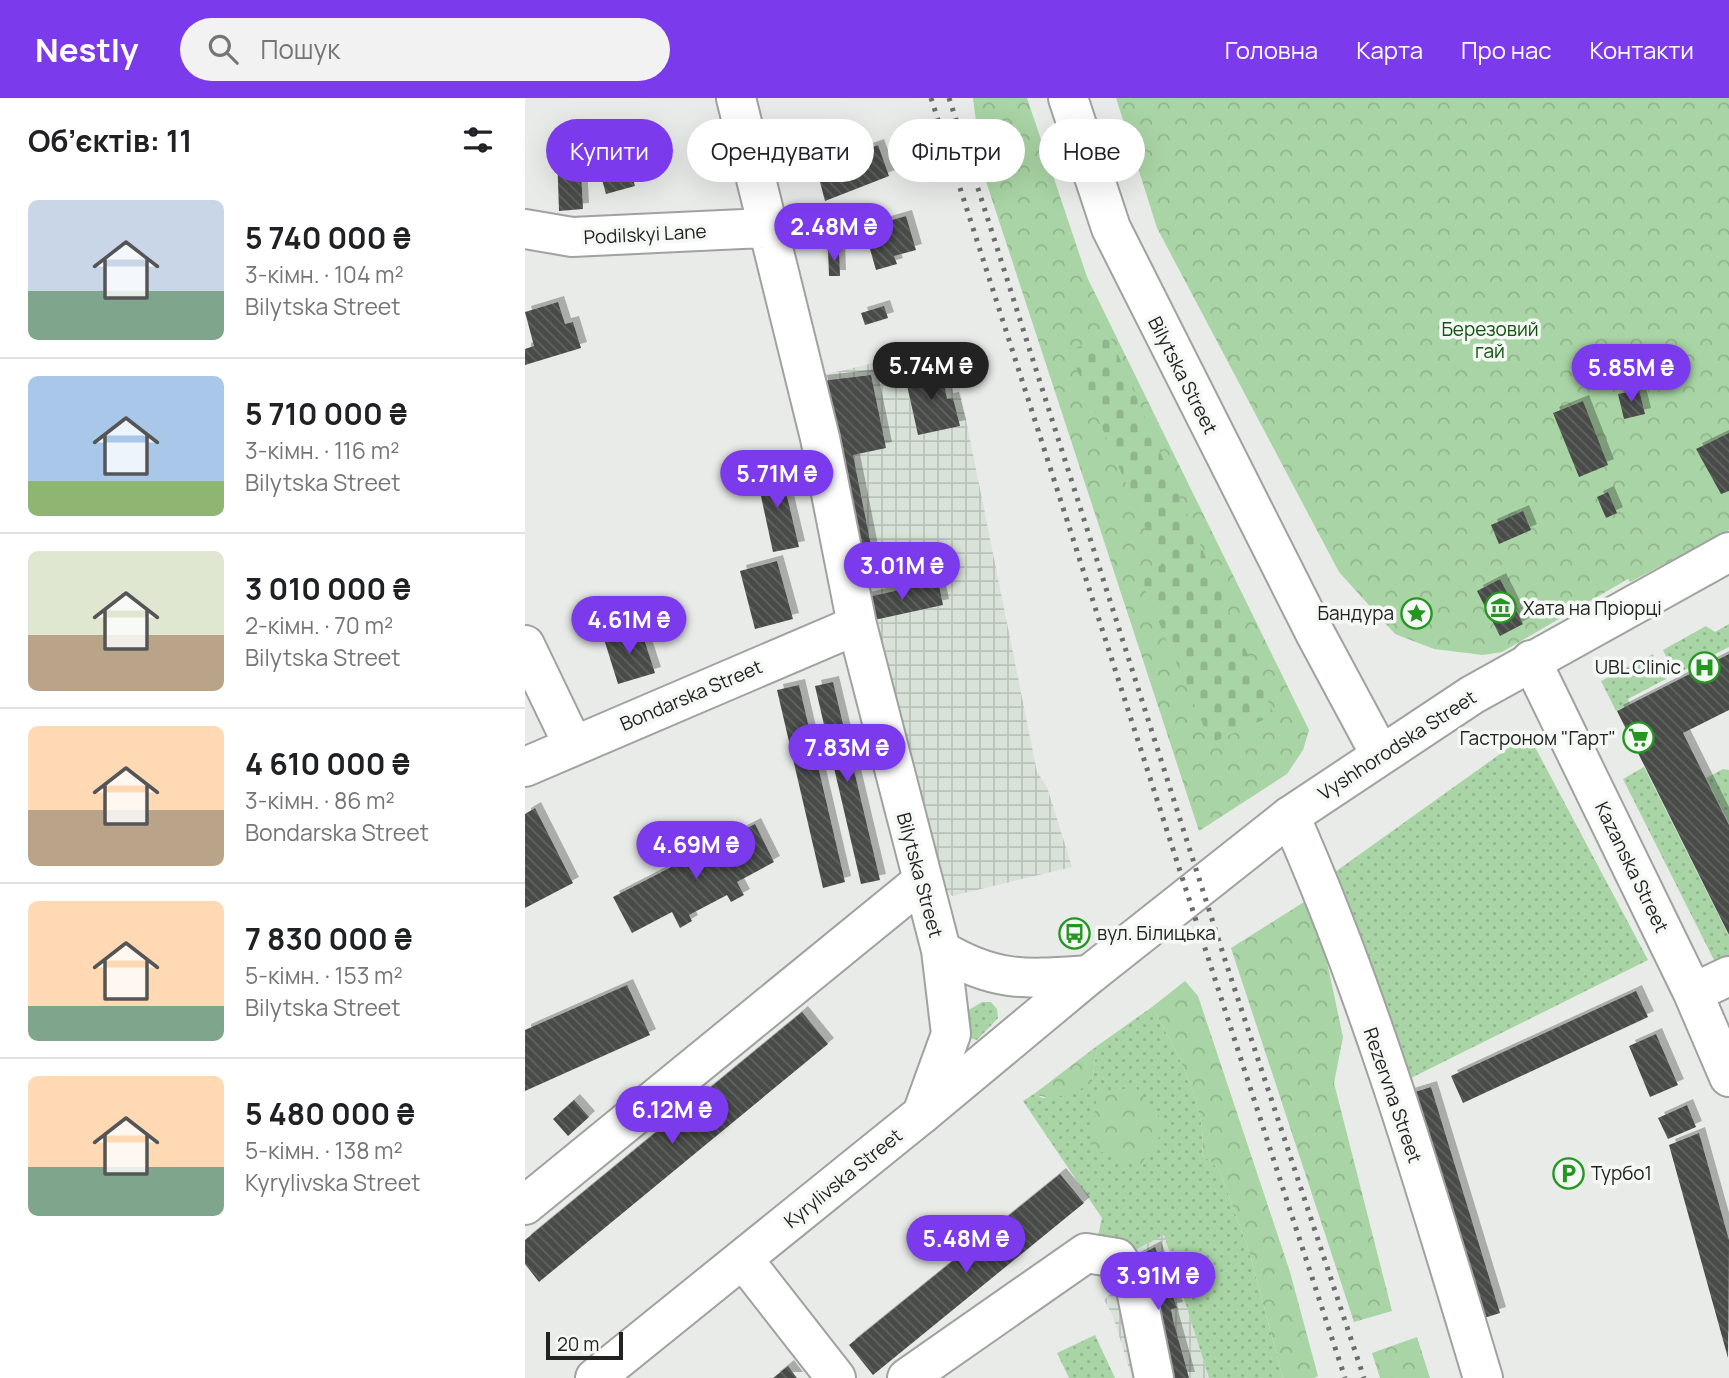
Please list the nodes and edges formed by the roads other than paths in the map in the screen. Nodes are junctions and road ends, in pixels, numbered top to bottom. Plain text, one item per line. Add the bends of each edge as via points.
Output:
1 (736, 98) edge
2 (1068, 98) edge
3 (766, 228) junction
4 (525, 229) edge
5 (572, 237) junction
6 (525, 260) edge
7 (1729, 552) edge
8 (857, 625) junction
9 (525, 645) edge
10 (1531, 660) junction
11 (573, 745) junction
12 (1380, 754) junction
13 (525, 767) edge
14 (1290, 816) junction
15 (921, 882) junction
16 (941, 950) junction
17 (1089, 975) junction
18 (1729, 976) edge
19 (1693, 993) junction
20 (1729, 1077) edge
21 (922, 1114) junction
22 (525, 1205) edge
23 (743, 1259) junction
24 (610, 1373) edge
25 (836, 1378) edge
26 (907, 1378) edge
27 (1154, 1378) edge
28 (1483, 1378) edge

1 - 3 street, Bilytska Street
2 - 12 street, Bilytska Street via 1111,228 1308,621
3 - 5 street, Podilskyi Lane
3 - 8 street, Bilytska Street via 820,438
4 - 5 street, Podilskyi Lane
5 - 6 street
7 - 10 street, Vyshhorodska Street
8 - 11 street, Bondarska Street
8 - 15 street, Bilytska Street
9 - 11 street
10 - 12 street, Vyshhorodska Street
10 - 19 street, Kazanska Street
11 - 13 street, Bondarska Street
12 - 14 street, Vyshhorodska Street
14 - 17 street, Vyshhorodska Street
14 - 28 street, Rezervna Street via 1318,879 1387,1071
15 - 16 street, Bilytska Street
15 - 22 street
16 - 17 street, Bilytska Street via 996,976
16 - 21 street, Bilytska Street via 951,1034
17 - 21 street, Kyrylivska Street
18 - 19 street
19 - 20 street, Kazanska Street
21 - 23 street, Kyrylivska Street
23 - 24 street, Kyrylivska Street
23 - 25 street
26 - 27 street via 1086,1253 1117,1258 1135,1285

